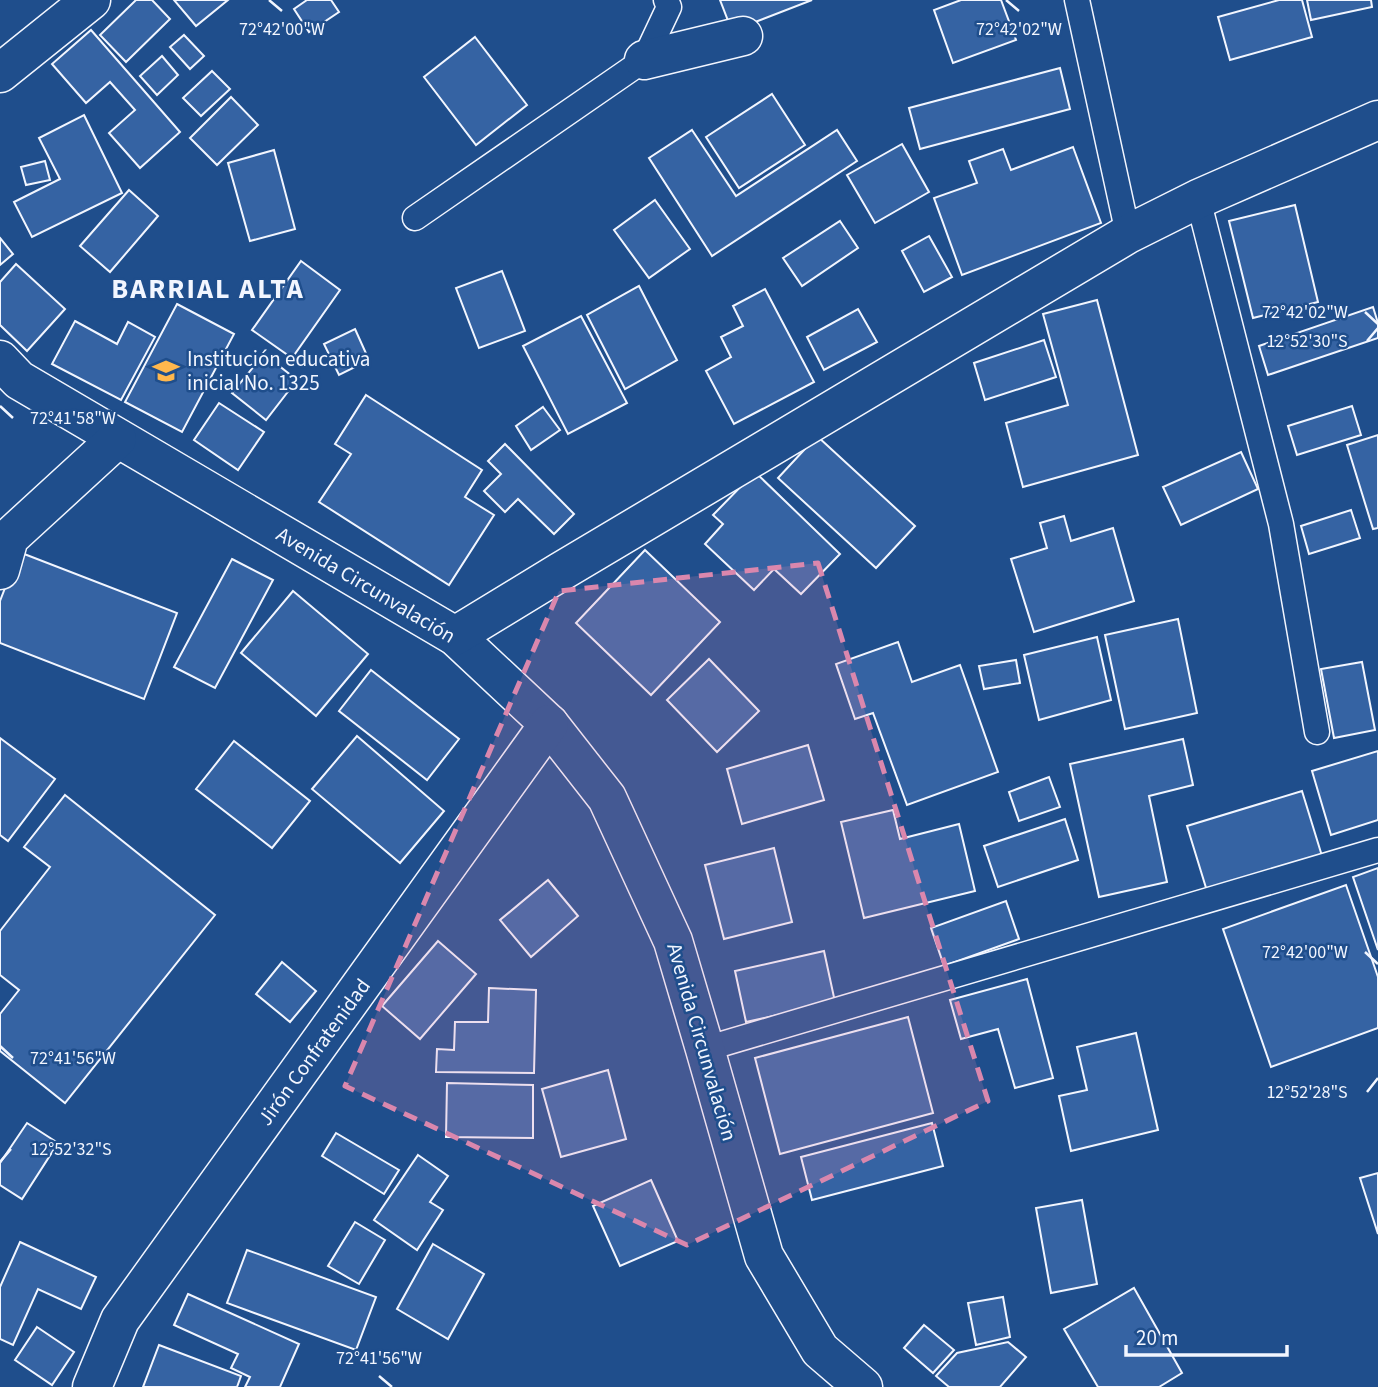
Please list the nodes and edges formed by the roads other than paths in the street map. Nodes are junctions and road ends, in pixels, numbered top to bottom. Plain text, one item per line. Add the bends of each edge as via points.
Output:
1 (91, 0) edge
2 (666, 0) edge
3 (1077, 0) edge
4 (743, 36) dead end
5 (644, 60) junction
6 (0, 73) edge
7 (1377, 124) edge
8 (1198, 199) junction
9 (415, 218) dead end
10 (1128, 234) junction
11 (0, 360) edge
12 (117, 439) junction
13 (0, 570) edge
14 (455, 636) junction
15 (549, 724) junction
16 (1317, 732) dead end
17 (1378, 850) edge
18 (705, 1049) junction
19 (92, 1387) edge
20 (863, 1387) edge

1 - 6 street
2 - 5 lane via 669,6
3 - 10 lane
4 - 5 street
5 - 9 lane
7 - 8 street
8 - 10 street
8 - 16 lane via 1281,524
10 - 14 street
11 - 12 street, Avenida Circunvalación via 19,380
12 - 13 street via 9,538
12 - 14 street, Avenida Circunvalación
14 - 15 street, Avenida Circunvalación
15 - 18 street, Avenida Circunvalación via 607,798 673,941
15 - 19 street, Jirón Confratenidad via 120,1320
17 - 18 lane
18 - 20 street, Avenida Circunvalación via 764,1256 820,1350

